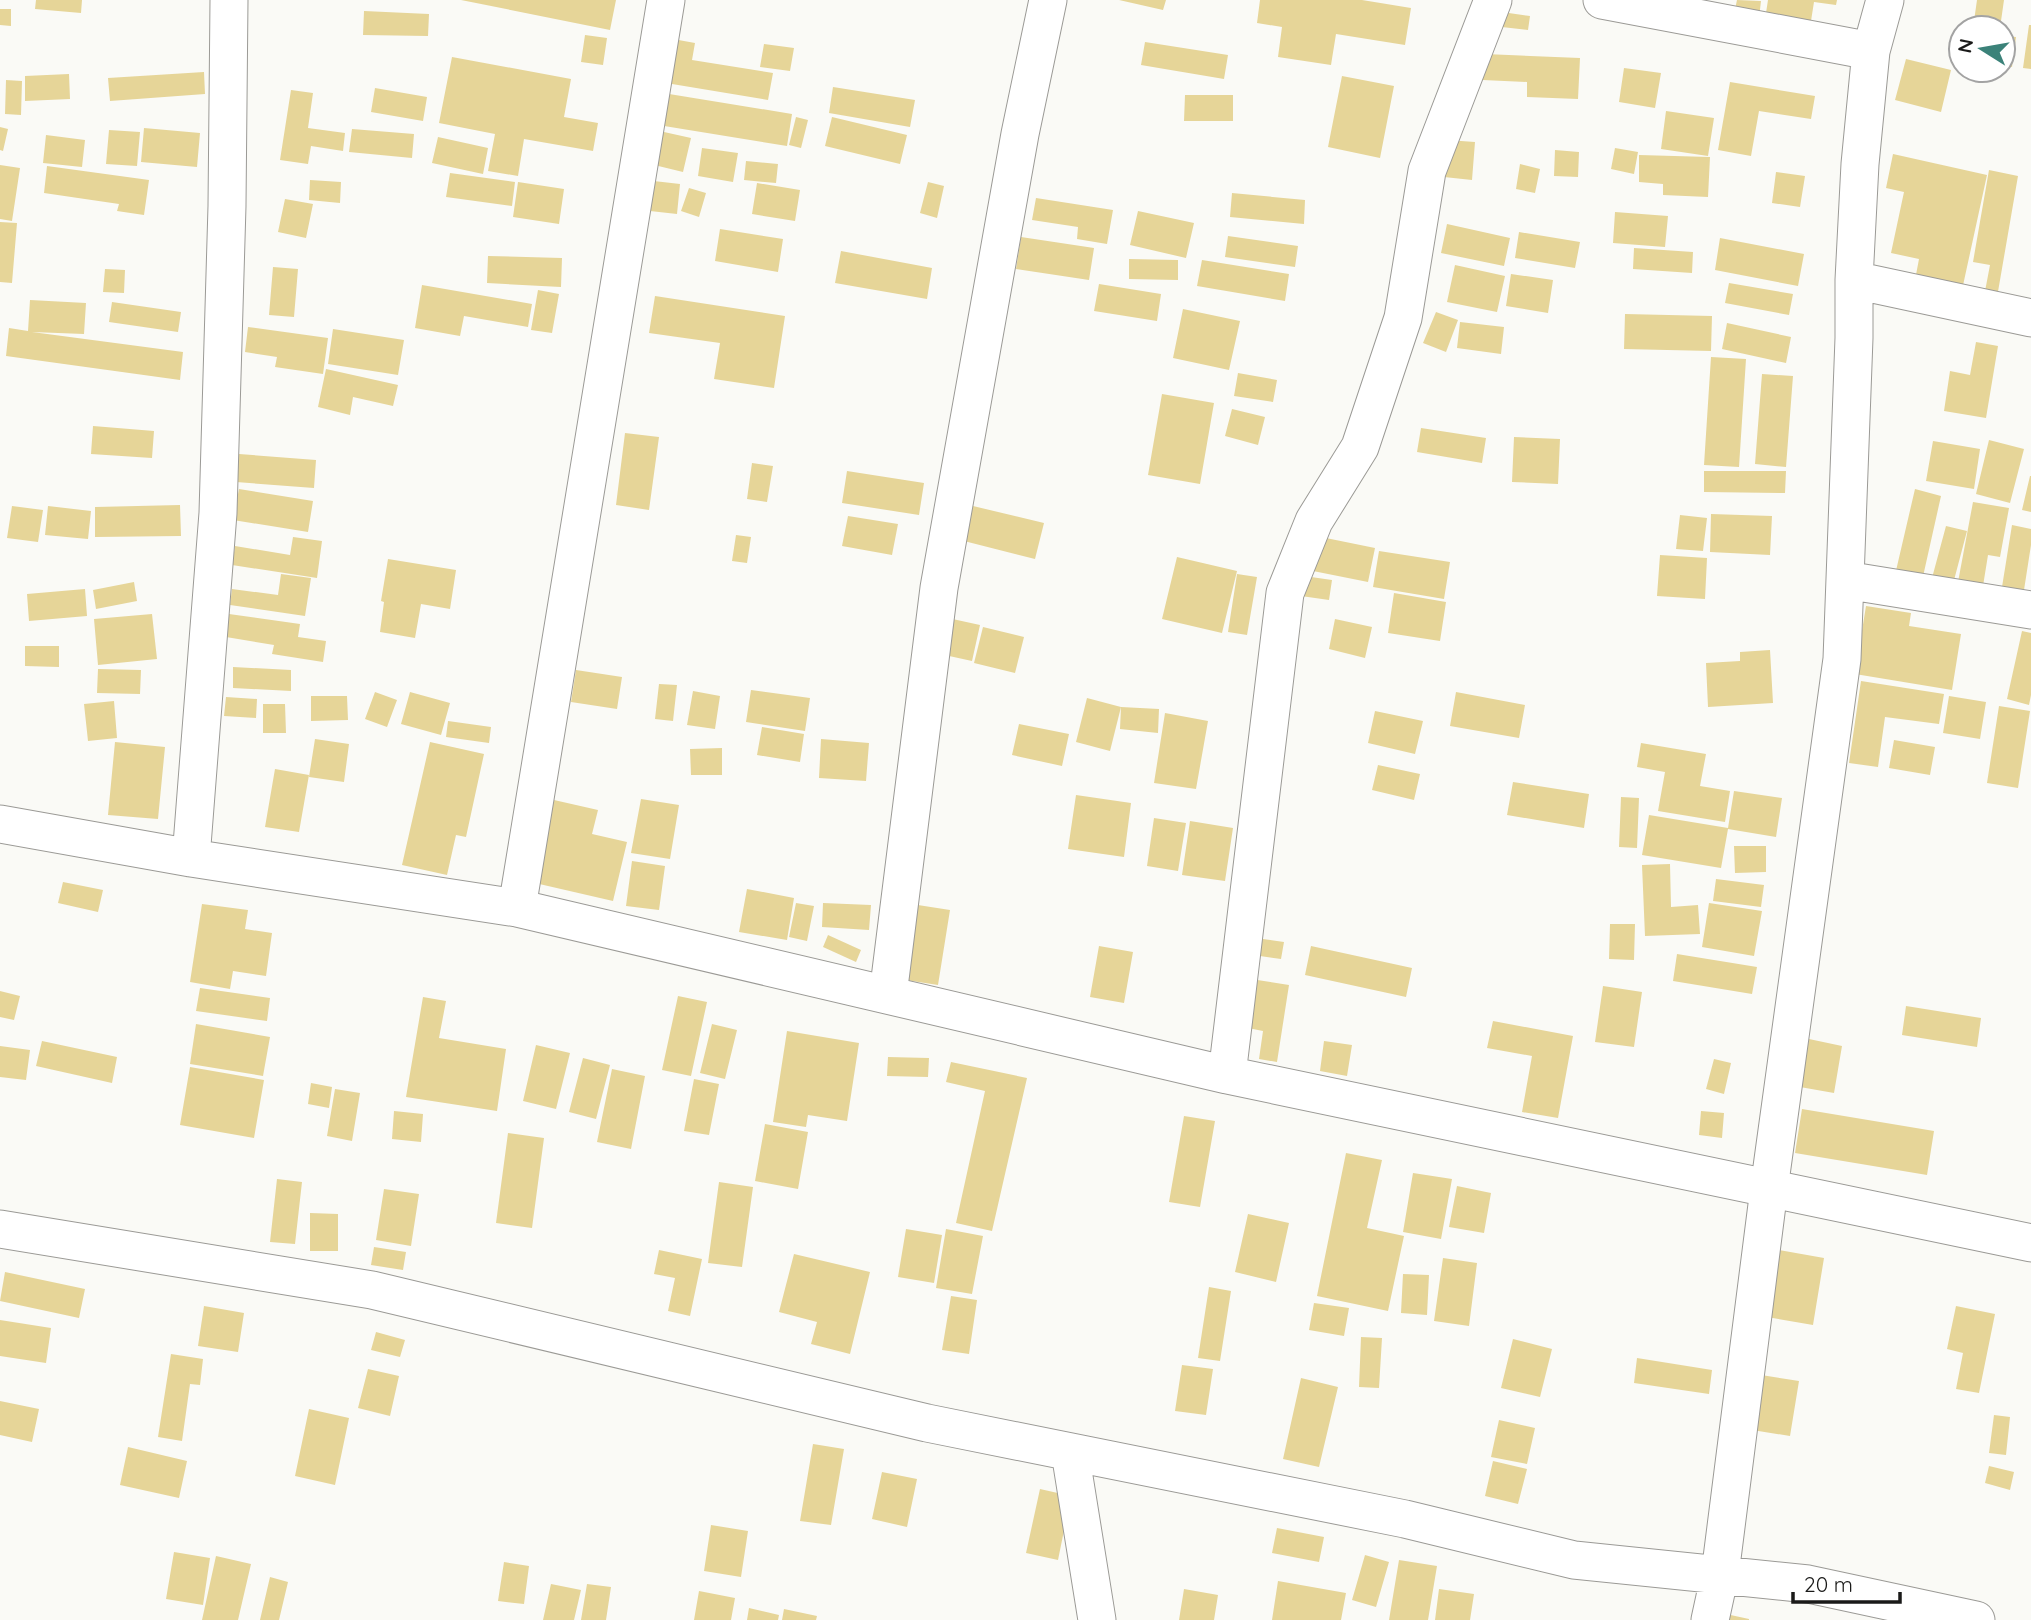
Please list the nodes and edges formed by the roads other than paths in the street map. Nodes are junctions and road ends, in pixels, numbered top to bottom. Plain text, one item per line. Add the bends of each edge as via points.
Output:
1 (229, 0) edge
2 (666, 0) edge
3 (1048, 0) edge
4 (1493, 0) edge
5 (1602, 0) edge
6 (1885, 0) edge
7 (1871, 51) junction
8 (1854, 280) junction
9 (2031, 318) edge
10 (1845, 580) junction
11 (2031, 610) edge
12 (0, 824) edge
13 (191, 858) junction
14 (517, 908) junction
15 (888, 995) junction
16 (1227, 1075) junction
17 (1769, 1189) junction
18 (0, 1229) edge
19 (2030, 1243) edge
20 (1070, 1452) junction
21 (1720, 1574) junction
22 (1097, 1620) edge
23 (1710, 1620) edge
24 (1976, 1620) edge

1 - 13 street via 218,513
2 - 14 street
3 - 15 street via 939,588
4 - 16 street via 1427,171 1403,318 1360,447 1314,521 1285,593
5 - 7 street
6 - 7 street
7 - 8 street
8 - 9 street
8 - 10 street
10 - 11 street
10 - 17 street via 1842,659
12 - 13 street
13 - 14 street
14 - 15 street
15 - 16 street
16 - 17 street
17 - 19 street
17 - 21 street
18 - 20 street via 372,1290 927,1423
20 - 21 street via 1405,1519 1574,1560
20 - 22 street
21 - 23 street
21 - 24 street via 1808,1584

